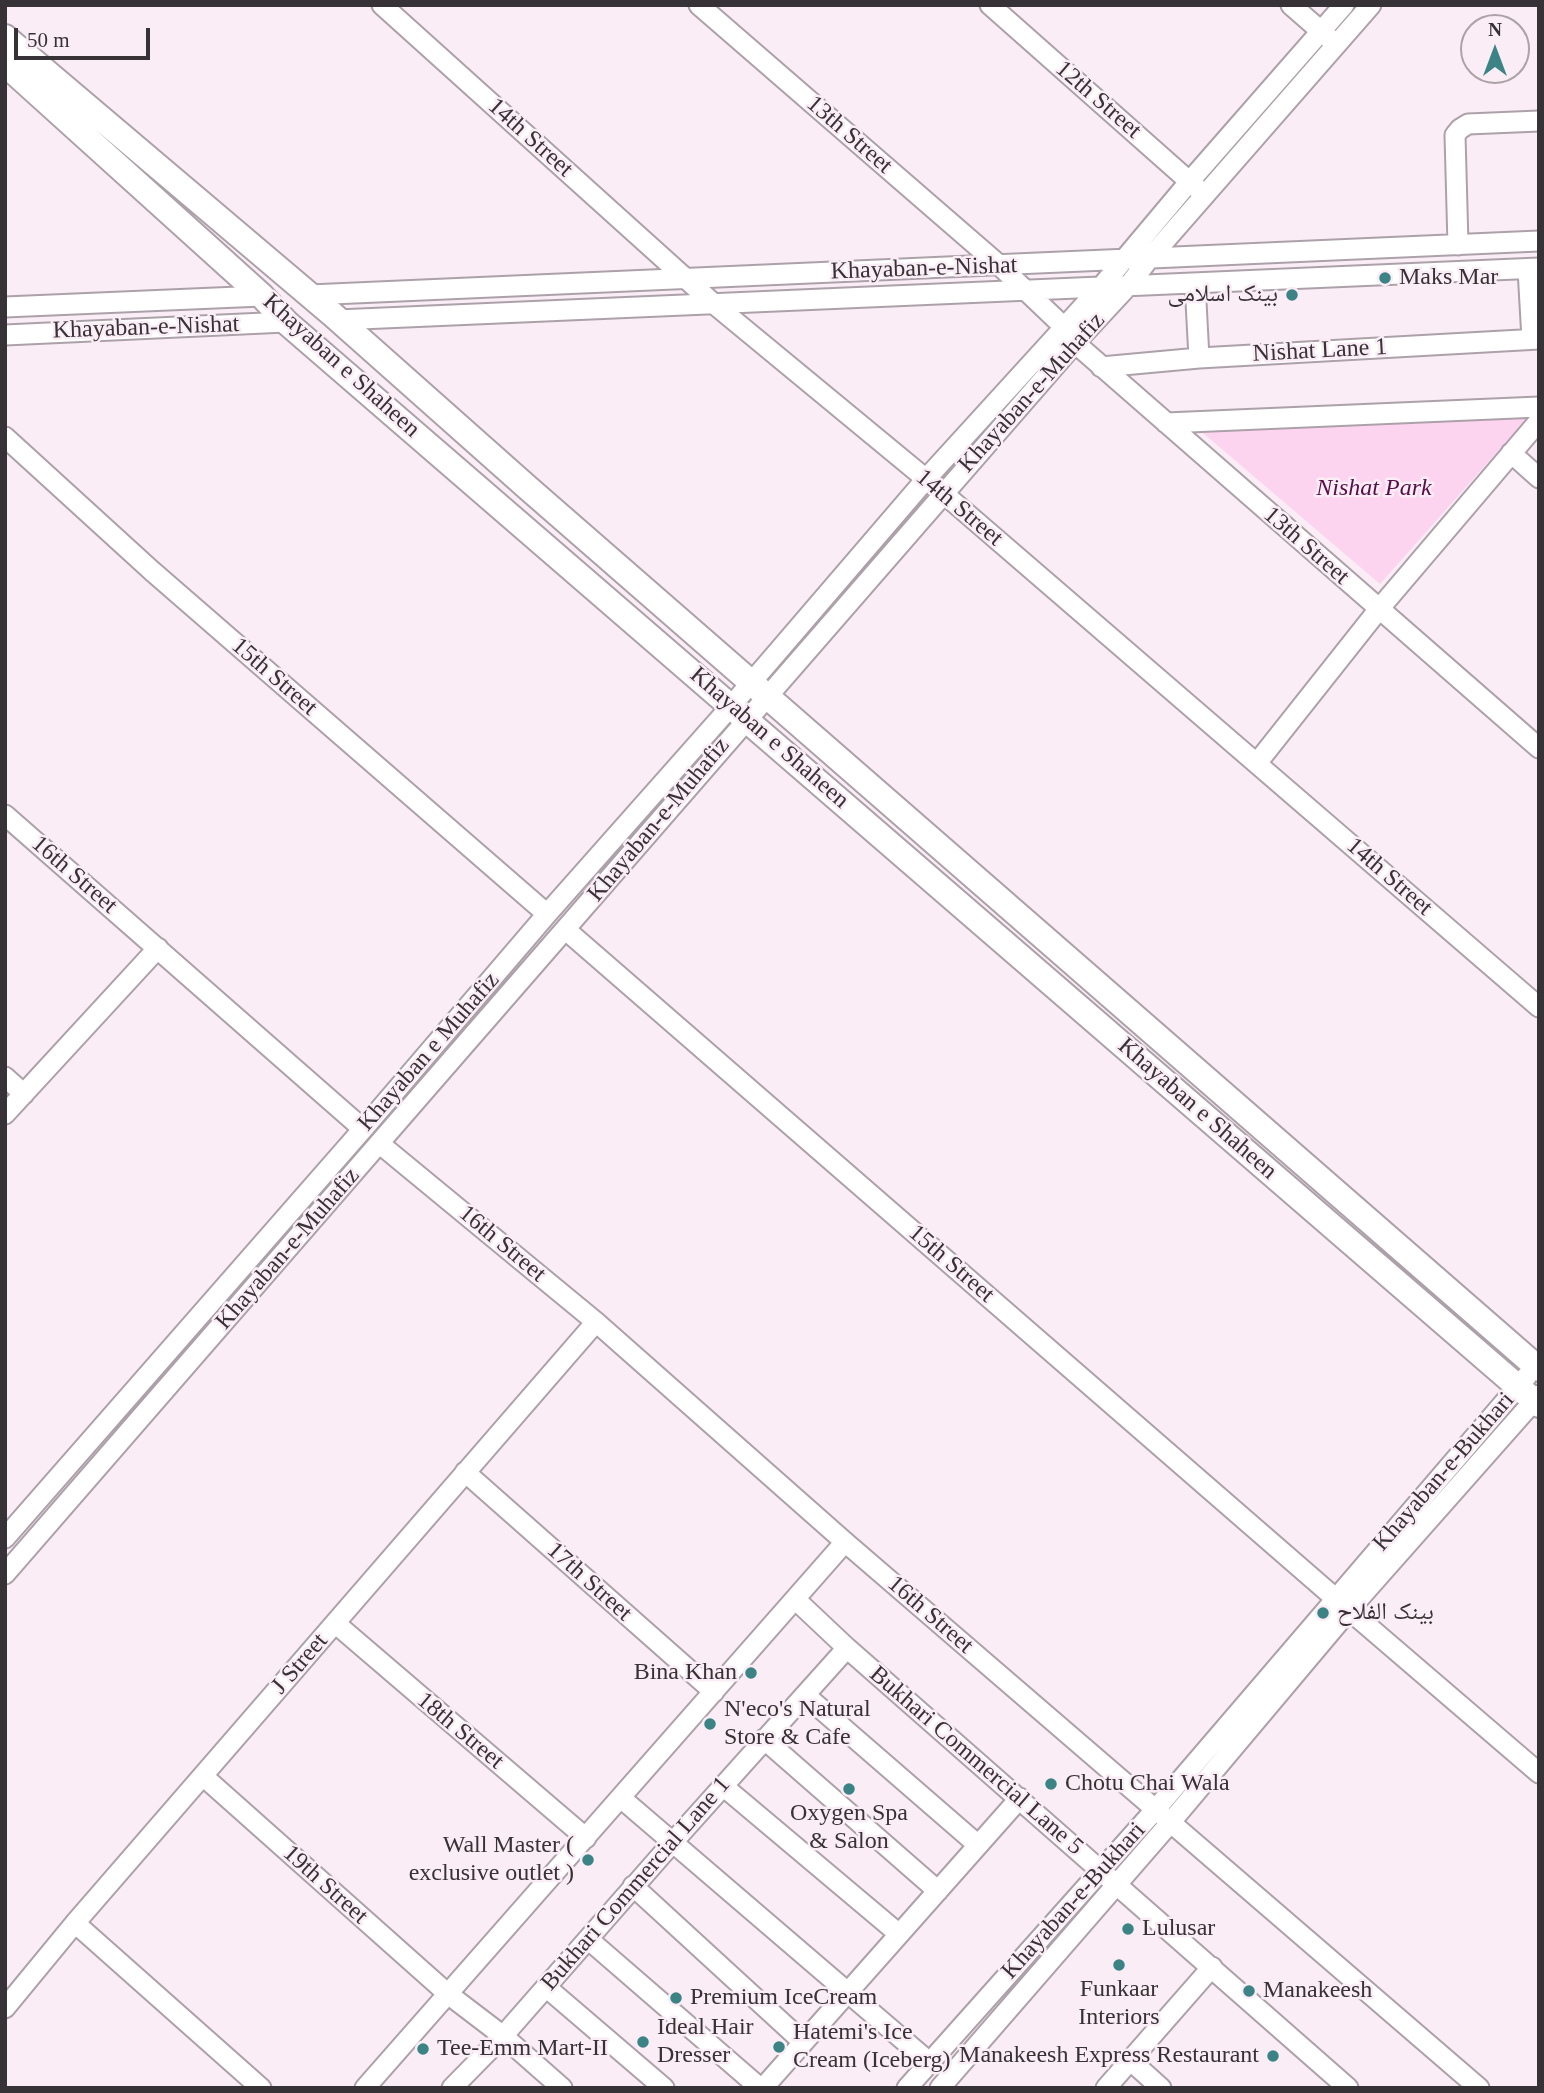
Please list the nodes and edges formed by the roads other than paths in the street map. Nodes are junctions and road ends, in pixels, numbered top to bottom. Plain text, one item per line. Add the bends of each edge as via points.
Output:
1 (382, 5) edge
2 (699, 5) edge
3 (990, 5) edge
4 (1291, 5) edge
5 (1343, 5) edge
6 (1371, 5) edge
7 (1320, 31) junction
8 (5, 37) edge
9 (1336, 45) junction
10 (5, 64) edge
11 (1539, 121) edge
12 (1189, 181) junction
13 (1204, 196) junction
14 (1539, 242) edge
15 (1458, 244) junction
16 (1149, 259) junction
17 (1122, 260) junction
18 (999, 265) junction
19 (1533, 268) edge
20 (687, 279) junction
21 (1195, 283) junction
22 (1128, 286) junction
23 (1101, 287) junction
24 (1023, 290) junction
25 (309, 295) junction
26 (262, 296) junction
27 (713, 304) junction
28 (5, 307) edge
29 (337, 320) junction
30 (286, 322) junction
31 (5, 334) edge
32 (1070, 335) junction
33 (1535, 339) edge
34 (1199, 358) junction
35 (1101, 367) junction
36 (1539, 407) edge
37 (1539, 421) edge
38 (1166, 424) junction
39 (5, 436) edge
40 (1511, 453) junction
41 (1539, 478) edge
42 (926, 479) junction
43 (943, 493) junction
44 (1379, 609) junction
45 (759, 689) junction
46 (739, 712) junction
47 (1539, 748) edge
48 (1257, 763) junction
49 (5, 815) edge
50 (547, 914) junction
51 (566, 930) junction
52 (158, 948) junction
53 (1539, 1007) edge
54 (451, 1027) junction
55 (469, 1042) junction
56 (5, 1077) edge
57 (24, 1094) junction
58 (5, 1114) edge
59 (363, 1129) junction
60 (380, 1143) junction
61 (264, 1242) junction
62 (281, 1257) junction
63 (596, 1322) junction
64 (1538, 1366) edge
65 (1532, 1397) edge
66 (466, 1472) junction
67 (5, 1538) edge
68 (845, 1542) junction
69 (5, 1574) edge
70 (795, 1599) junction
71 (1342, 1604) junction
72 (335, 1623) junction
73 (847, 1648) junction
74 (713, 1692) junction
75 (805, 1695) junction
76 (764, 1740) junction
77 (1539, 1773) edge
78 (202, 1776) junction
79 (723, 1786) junction
80 (621, 1798) junction
81 (1020, 1798) junction
82 (1163, 1817) junction
83 (586, 1838) junction
84 (673, 1842) junction
85 (978, 1845) junction
86 (1109, 1877) junction
87 (634, 1886) junction
88 (938, 1891) junction
89 (75, 1923) junction
90 (899, 1934) junction
91 (588, 1939) junction
92 (1212, 1967) junction
93 (546, 1987) junction
94 (848, 1992) junction
95 (448, 1994) junction
96 (5, 2008) edge
97 (503, 2036) junction
98 (803, 2042) junction
99 (1130, 2060) junction
100 (929, 2062) junction
101 (948, 2085) edge
102 (456, 2086) edge
103 (261, 2088) edge
104 (365, 2088) edge
105 (562, 2088) edge
106 (664, 2088) edge
107 (761, 2088) edge
108 (907, 2088) edge
109 (1106, 2088) edge
110 (1161, 2088) edge
111 (1348, 2088) edge
112 (1479, 2088) edge

1 - 20 street, 14th Street
2 - 18 street, 13th Street
3 - 12 street, 12th Street
4 - 7 street
5 - 7 street, Khayaban-e-Muhafiz
6 - 9 street, Khayaban-e-Muhafiz
7 - 9 street
7 - 12 street, Khayaban-e-Muhafiz
8 - 25 main road, Khayaban e Shaheen
9 - 13 street, Khayaban-e-Muhafiz
10 - 26 main road, Khayaban e Shaheen
11 - 15 street via 1468,124 1455,135
12 - 13 street, 12th Street
12 - 17 street, Khayaban-e-Muhafiz
13 - 16 street, Khayaban-e-Muhafiz
14 - 15 street, Khayaban-e-Nishat
15 - 16 street, Khayaban-e-Nishat
16 - 17 street, Khayaban-e-Nishat
16 - 22 street, Khayaban-e-Muhafiz
17 - 18 street, Khayaban-e-Nishat
17 - 23 street, Khayaban-e-Muhafiz
18 - 20 street, Khayaban-e-Nishat
18 - 24 street, 13th Street
19 - 21 street, Khayaban-e-Nishat
19 - 33 street
20 - 25 street, Khayaban-e-Nishat
20 - 27 street, 14th Street
21 - 22 street, Khayaban-e-Nishat
21 - 34 street
22 - 23 street, Khayaban-e-Nishat
22 - 32 street, Khayaban-e-Muhafiz
23 - 24 street, Khayaban-e-Nishat
23 - 32 street, Khayaban-e-Muhafiz
24 - 27 street, Khayaban-e-Nishat
24 - 32 street, 13th Street
25 - 29 main road, Khayaban e Shaheen
26 - 28 street, Khayaban-e-Nishat
26 - 30 main road, Khayaban e Shaheen
27 - 29 street, Khayaban-e-Nishat
27 - 42 street, 14th Street
29 - 45 main road, Khayaban e Shaheen
30 - 31 street, Khayaban-e-Nishat
30 - 46 main road, Khayaban e Shaheen
32 - 35 street, 13th Street
32 - 42 street, Khayaban-e-Muhafiz
32 - 43 street, Khayaban-e-Muhafiz
33 - 34 street, Nishat Lane 1
34 - 35 street, Nishat Lane 1
35 - 38 street, 13th Street
36 - 38 street
37 - 40 street
38 - 44 street, 13th Street
39 - 50 street, 15th Street via 152,571
40 - 41 street
40 - 44 street
42 - 43 street, 14th Street
42 - 45 street, Khayaban-e-Muhafiz
43 - 45 street, Khayaban-e-Muhafiz
43 - 48 street, 14th Street
44 - 47 street, 13th Street
44 - 48 street
45 - 46 street, Khayaban-e-Muhafiz
45 - 64 main road, Khayaban e Shaheen
46 - 50 street, Khayaban-e-Muhafiz
46 - 51 street, Khayaban-e-Muhafiz
46 - 65 main road, Khayaban e Shaheen
48 - 53 street, 14th Street
49 - 52 street, 16th Street
50 - 54 street, Khayaban e Muhafiz
51 - 55 street, Khayaban-e-Muhafiz
51 - 71 street, 15th Street
52 - 57 street
52 - 59 street, 16th Street
54 - 55 street
54 - 59 street, Khayaban e Muhafiz
55 - 60 street, Khayaban-e-Muhafiz
56 - 57 street
57 - 58 street
59 - 61 street, Khayaban e Muhafiz
60 - 62 street, Khayaban-e-Muhafiz
60 - 63 street, 16th Street
61 - 62 street
61 - 67 street, Khayaban e Muhafiz
62 - 69 street, Khayaban-e-Muhafiz
63 - 66 street, J Street
63 - 68 street, 16th Street
64 - 65 street, Khayaban-e-Bukhari
65 - 71 street, Khayaban-e-Bukhari
66 - 72 street, J Street
66 - 74 street, 17th Street
68 - 70 street
68 - 82 street, 16th Street
70 - 73 street, Bukhari Commercial Lane 5
70 - 74 street
71 - 77 street, 15th Street
71 - 82 street, Khayaban-e-Bukhari
72 - 78 street, J Street
72 - 83 street, 18th Street
73 - 75 street, Bukhari Commercial Lane 1
73 - 81 street, Bukhari Commercial Lane 5
74 - 80 street
75 - 76 street, Bukhari Commercial Lane 1
75 - 85 street
76 - 79 street, Bukhari Commercial Lane 1
76 - 88 street
78 - 89 street, J Street
78 - 95 street, 19th Street
79 - 84 street, Bukhari Commercial Lane 1
79 - 90 street
80 - 83 street
80 - 84 street
81 - 85 street
81 - 86 street, Bukhari Commercial Lane 5
82 - 86 street, Khayaban-e-Bukhari
82 - 112 street, 16th Street
83 - 95 street
84 - 87 street, Bukhari Commercial Lane 1
84 - 94 street
85 - 88 street
86 - 92 street, Bukhari Commercial Lane 5
86 - 100 street, Khayaban-e-Bukhari
86 - 101 street, Khayaban-e-Bukhari
87 - 91 street, Bukhari Commercial Lane 1
87 - 98 street
88 - 90 street
89 - 96 street, J Street
89 - 103 street
90 - 94 street
91 - 93 street, Bukhari Commercial Lane 1
91 - 107 street
92 - 99 street
92 - 111 street, Bukhari Commercial Lane 5
93 - 97 street, Bukhari Commercial Lane 1
93 - 106 street
94 - 98 street
94 - 100 street
95 - 97 street, 19th Street
95 - 104 street
97 - 102 street, Bukhari Commercial Lane 1
97 - 105 street, 19th Street
98 - 107 street
99 - 109 street
99 - 110 street
100 - 108 street, Khayaban-e-Bukhari

